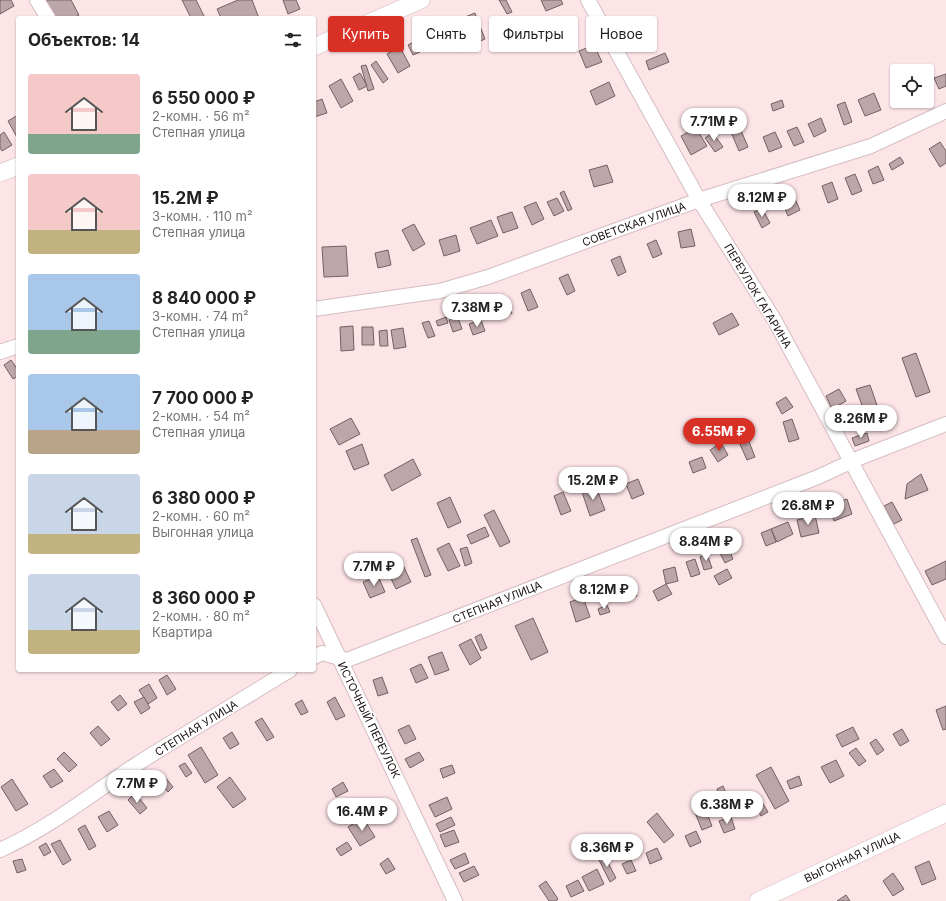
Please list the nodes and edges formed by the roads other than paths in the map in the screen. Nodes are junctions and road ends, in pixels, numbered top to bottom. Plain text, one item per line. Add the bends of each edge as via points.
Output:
1 (37, 0) edge
2 (421, 0) edge
3 (588, 0) edge
4 (47, 16) edge
5 (316, 46) edge
6 (946, 111) edge
7 (16, 167) edge
8 (0, 173) edge
9 (699, 200) junction
10 (316, 309) edge
11 (16, 347) edge
12 (0, 352) edge
13 (946, 424) edge
14 (850, 462) junction
15 (316, 609) edge
16 (946, 637) edge
17 (316, 656) edge
18 (338, 657) junction
19 (287, 672) edge
20 (946, 813) edge
21 (0, 850) edge
22 (455, 901) edge
23 (758, 901) edge

1 - 4 street
2 - 5 street
3 - 9 street, ПЕРЕУЛОК ГАГАРИНА
6 - 9 street, СОВЕТСКАЯ УЛИЦА via 871,146
7 - 8 street
9 - 10 street, СОВЕТСКАЯ УЛИЦА via 488,277 440,291
9 - 14 street, ПЕРЕУЛОК ГАГАРИНА via 775,321
11 - 12 street
13 - 14 street, СТЕПНАЯ УЛИЦА
14 - 16 street, ПЕРЕУЛОК ГАГАРИНА
14 - 18 street, СТЕПНАЯ УЛИЦА via 818,478 586,566 428,630 373,648 347,660
15 - 18 street, ИСТОЧНЫЙ ПЕРЕУЛОК
17 - 18 street, СТЕПНАЯ УЛИЦА via 322,653
18 - 22 street, ИСТОЧНЫЙ ПЕРЕУЛОК
19 - 21 street, СТЕПНАЯ УЛИЦА via 134,766 57,819
20 - 23 street, ВЫГОННАЯ УЛИЦА

